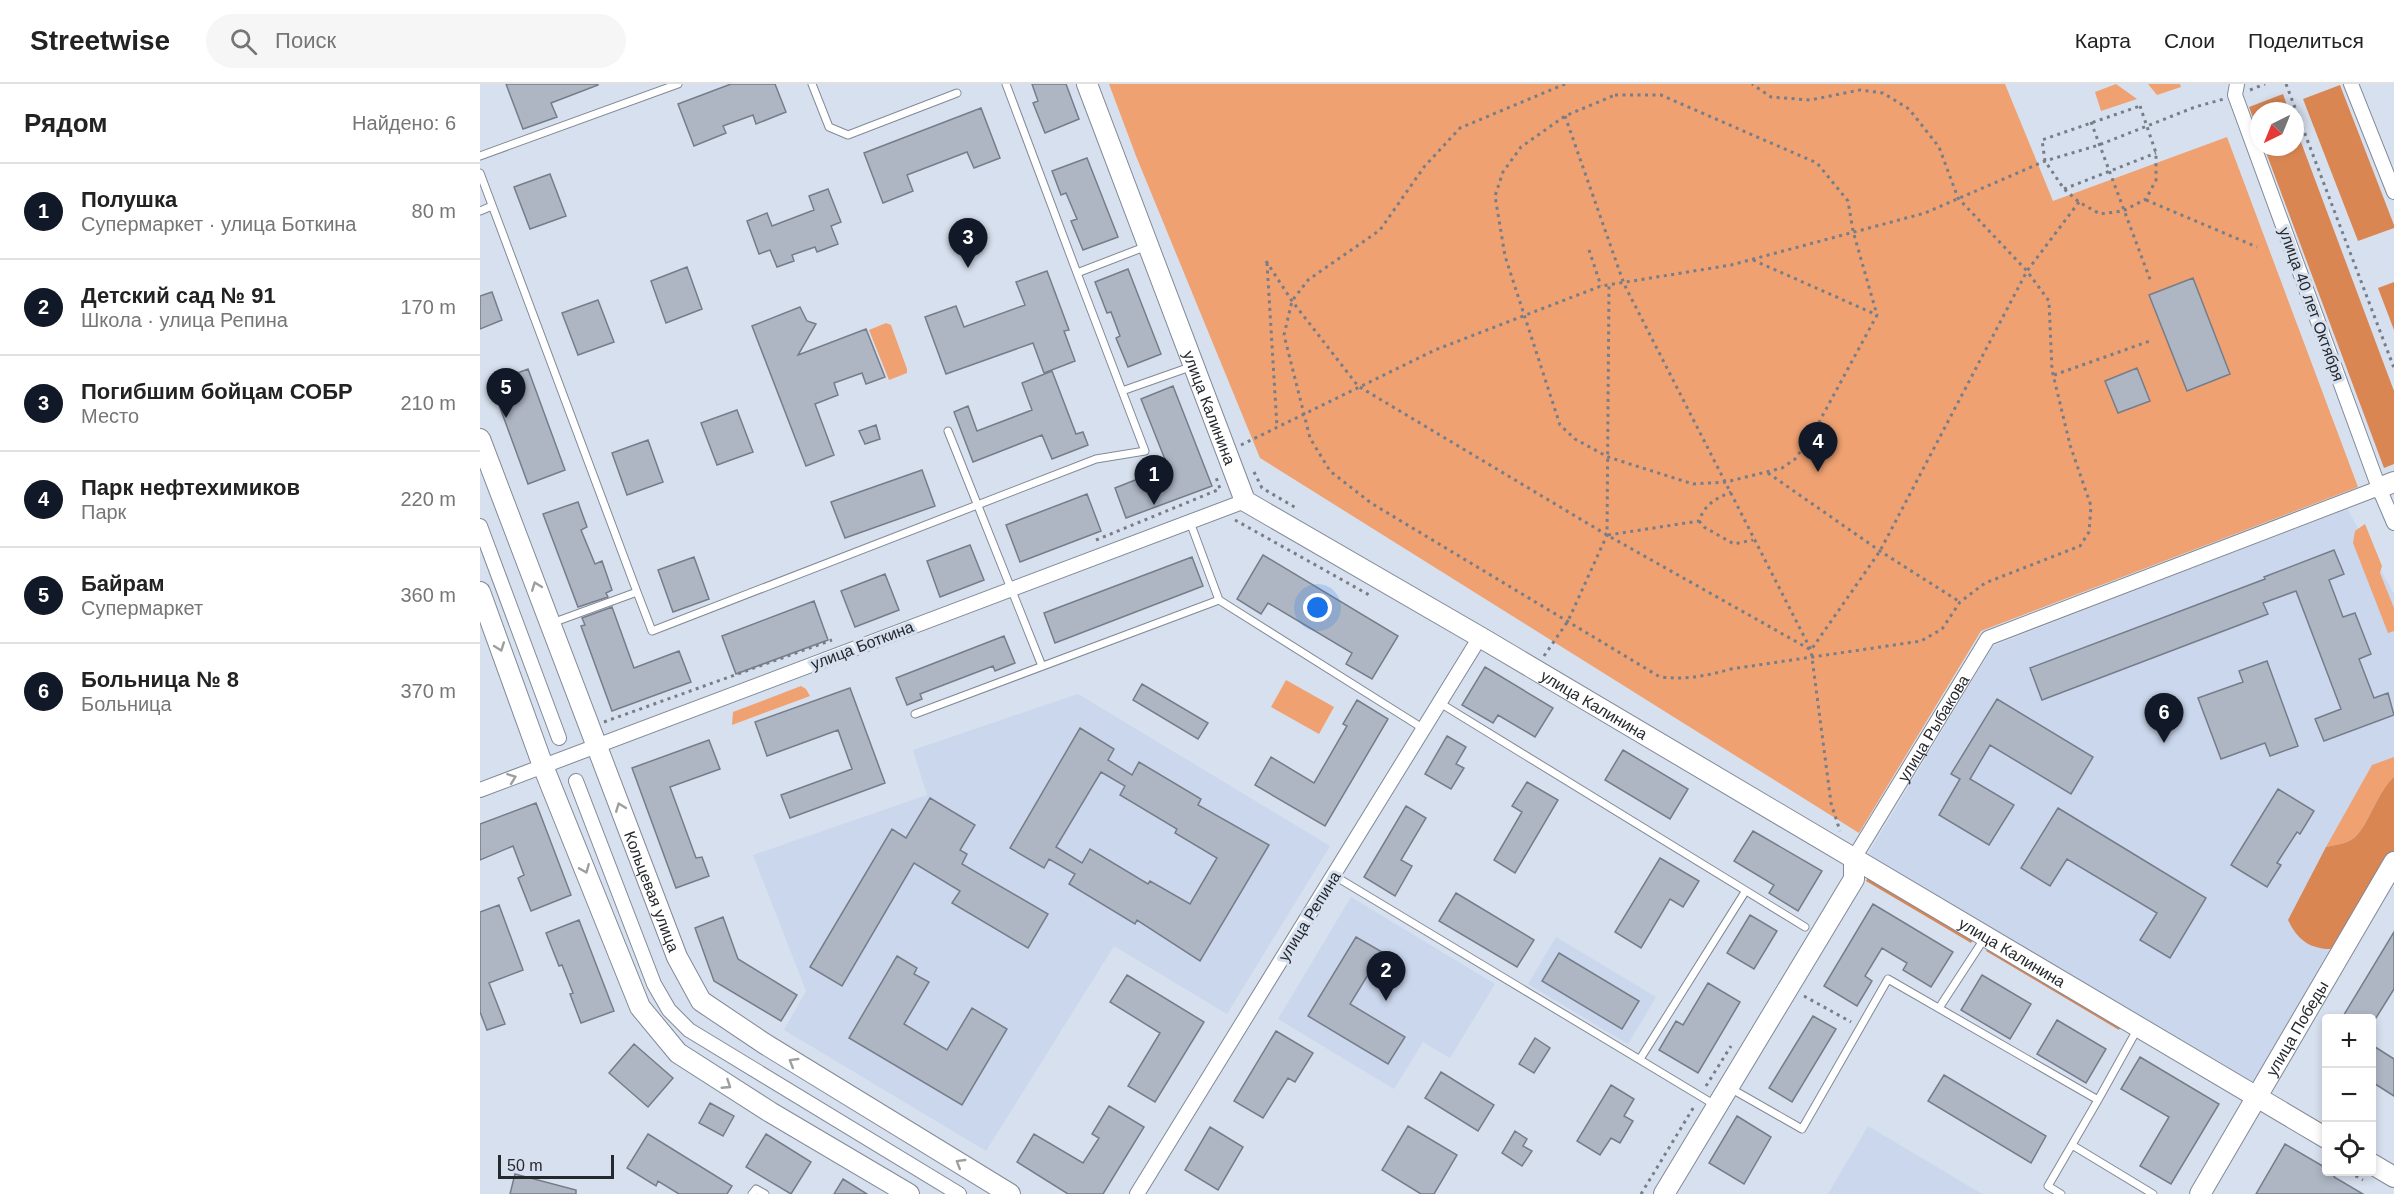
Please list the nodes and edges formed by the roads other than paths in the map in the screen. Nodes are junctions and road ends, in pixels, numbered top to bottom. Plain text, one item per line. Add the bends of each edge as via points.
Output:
1 (678, 84) edge
2 (812, 84) edge
3 (1006, 84) edge
4 (1086, 84) edge
5 (2237, 84) edge
6 (2351, 84) edge
7 (957, 93) dead end
8 (480, 156) edge
9 (480, 173) edge
10 (2394, 192) edge
11 (492, 206) junction
12 (480, 210) edge
13 (1148, 245) junction
14 (1077, 273) junction
15 (1194, 366) junction
16 (1122, 391) junction
17 (948, 431) dead end
18 (480, 439) edge
19 (2386, 485) edge
20 (1245, 501) junction
21 (978, 505) junction
22 (1190, 522) junction
23 (2394, 523) edge
24 (480, 526) edge
25 (1013, 589) junction
26 (480, 592) edge
27 (636, 592) junction
28 (1219, 600) junction
29 (550, 623) junction
30 (1480, 637) junction
31 (1042, 666) junction
32 (1440, 703) junction
33 (915, 714) dead end
34 (1424, 729) junction
35 (559, 738) dead end
36 (597, 746) junction
37 (543, 766) junction
38 (576, 781) dead end
39 (480, 790) edge
40 (1854, 858) junction
41 (2394, 862) edge
42 (1333, 875) junction
43 (1745, 892) junction
44 (1804, 927) dead end
45 (1985, 936) junction
46 (1939, 1008) junction
47 (2138, 1028) junction
48 (1640, 1059) junction
49 (1729, 1087) junction
50 (2257, 1099) junction
51 (2098, 1100) junction
52 (1718, 1106) junction
53 (2322, 1136) edge
54 (2072, 1145) junction
55 (2376, 1166) edge
56 (2394, 1177) edge
57 (752, 1194) edge
58 (765, 1194) edge
59 (909, 1194) edge
60 (960, 1194) edge
61 (1010, 1194) edge
62 (1137, 1194) edge
63 (1664, 1194) edge
64 (2061, 1194) edge
65 (2153, 1194) edge
66 (2200, 1194) edge

1 - 8 lane
2 - 7 lane via 830,127 848,135
3 - 14 lane
4 - 13 street, улица Калинина
5 - 19 street, улица 40 лет Октября via 2235,95
6 - 10 street
9 - 11 lane
11 - 12 lane
11 - 27 lane
13 - 14 lane
13 - 15 street, улица Калинина
14 - 16 lane
15 - 16 lane
15 - 20 street, улица Калинина
16 - 21 lane via 1145,451 1096,459
17 - 21 lane
29 -> 18 street, Кольцевая улица
19 - 23 street, улица 40 лет Октября
19 - 40 street, улица Рыбакова via 1988,638
20 - 22 street, улица Боткина
20 - 30 street, улица Калинина
21 - 25 lane
21 - 27 lane via 651,631
22 - 25 street, улица Боткина
22 - 28 lane
24 - 35 street
25 - 31 lane
25 - 36 street, улица Боткина
26 -> 37 street
27 - 29 lane
28 - 31 lane
28 - 34 lane
29 - 36 street, Кольцевая улица
30 - 32 street, улица Репина
30 - 40 street, улица Калинина
31 - 33 lane
32 - 34 street, улица Репина
32 - 43 lane
34 - 42 street, улица Репина
36 - 37 street, улица Боткина
61 -> 36 street, Кольцевая улица via 701,1001 677,957
39 -> 37 street, улица Боткина
37 -> 59 street via 640,1007 678,1053
38 - 60 street via 654,984 669,1010 697,1034
40 - 45 street, улица Калинина
40 - 49 street, улица Рыбакова via 1854,879
41 - 50 street, улица Победы
42 - 48 lane
42 - 62 street, улица Репина
43 - 44 lane
43 - 48 lane
45 - 46 lane
45 - 47 street, улица Калинина
46 - 49 lane via 1888,979 1802,1129
46 - 51 lane
47 - 50 street, улица Калинина
47 - 51 lane
48 - 52 lane
49 - 52 street, улица Рыбакова
50 - 53 street, улица Калинина
50 - 66 street, улица Победы
51 - 54 lane
52 - 63 street, улица Рыбакова
54 - 64 lane via 2048,1186
54 - 65 lane
55 - 56 street
57 - 58 lane via 756,1189

